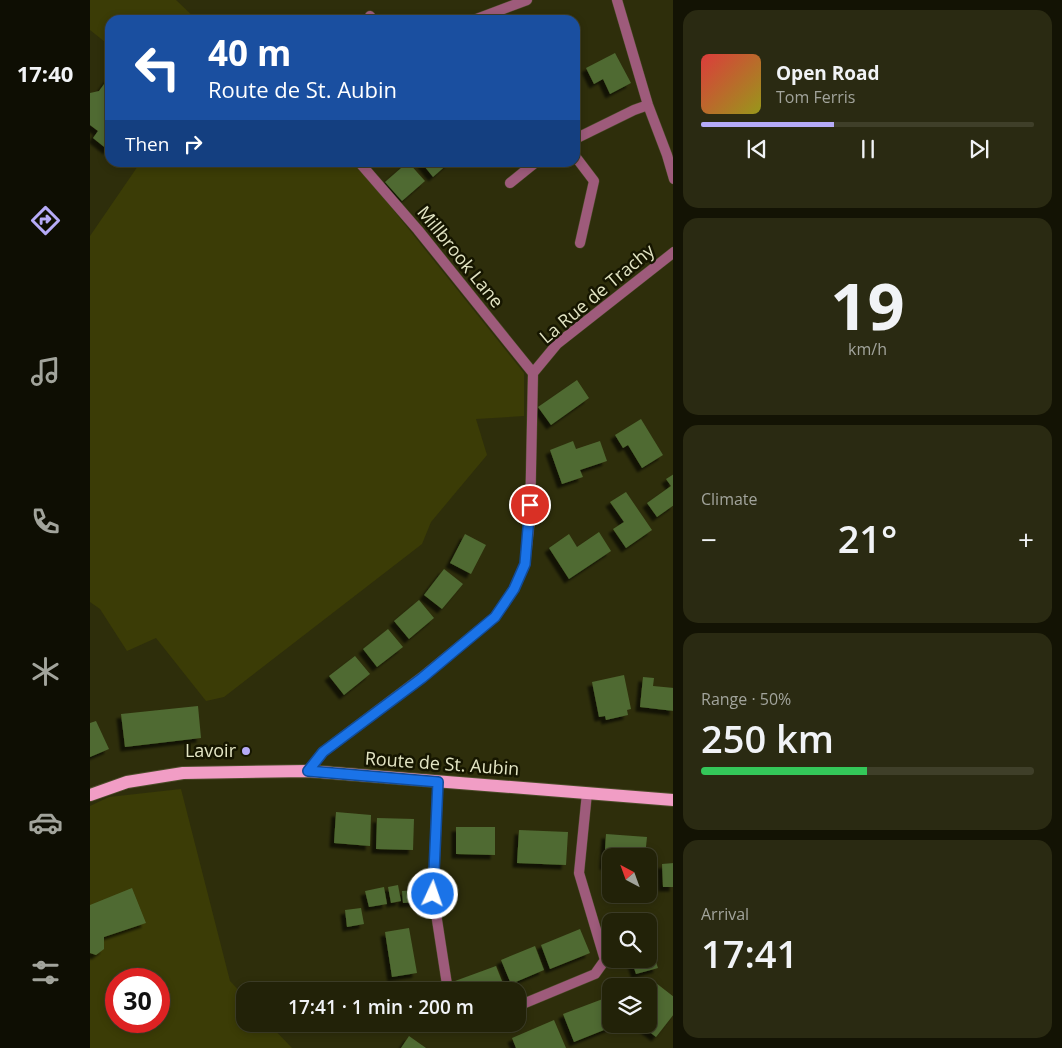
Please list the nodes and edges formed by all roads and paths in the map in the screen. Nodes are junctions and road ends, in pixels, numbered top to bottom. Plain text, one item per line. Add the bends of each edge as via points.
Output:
1 (527, 0) edge
2 (617, 0) edge
3 (487, 15) edge
4 (648, 106) junction
5 (580, 137) edge
6 (580, 163) edge
7 (363, 167) edge
8 (530, 167) edge
9 (673, 179) edge
10 (510, 183) dead end
11 (580, 243) dead end
12 (673, 252) edge
13 (533, 373) junction
14 (308, 771) junction
15 (438, 782) junction
16 (587, 793) junction
17 (90, 795) edge
18 (673, 800) edge
19 (447, 982) edge
20 (526, 1003) edge

1 - 3 street
2 - 4 street
4 - 5 street
4 - 9 street
6 - 11 street via 594,181
7 - 13 street, Millbrook Lane
8 - 10 street
12 - 13 street, La Rue de Trachy via 557,344
13 - 14 street via 530,505 525,564 514,589 495,617 422,678 323,752
14 - 15 main road, Route de St. Aubin
14 - 17 main road, Route de St. Aubin via 182,773 126,782
15 - 16 main road, Route de St. Aubin
15 - 19 street via 433,894
16 - 18 main road, Route de St. Aubin
16 - 20 street via 579,873 604,960 595,974

